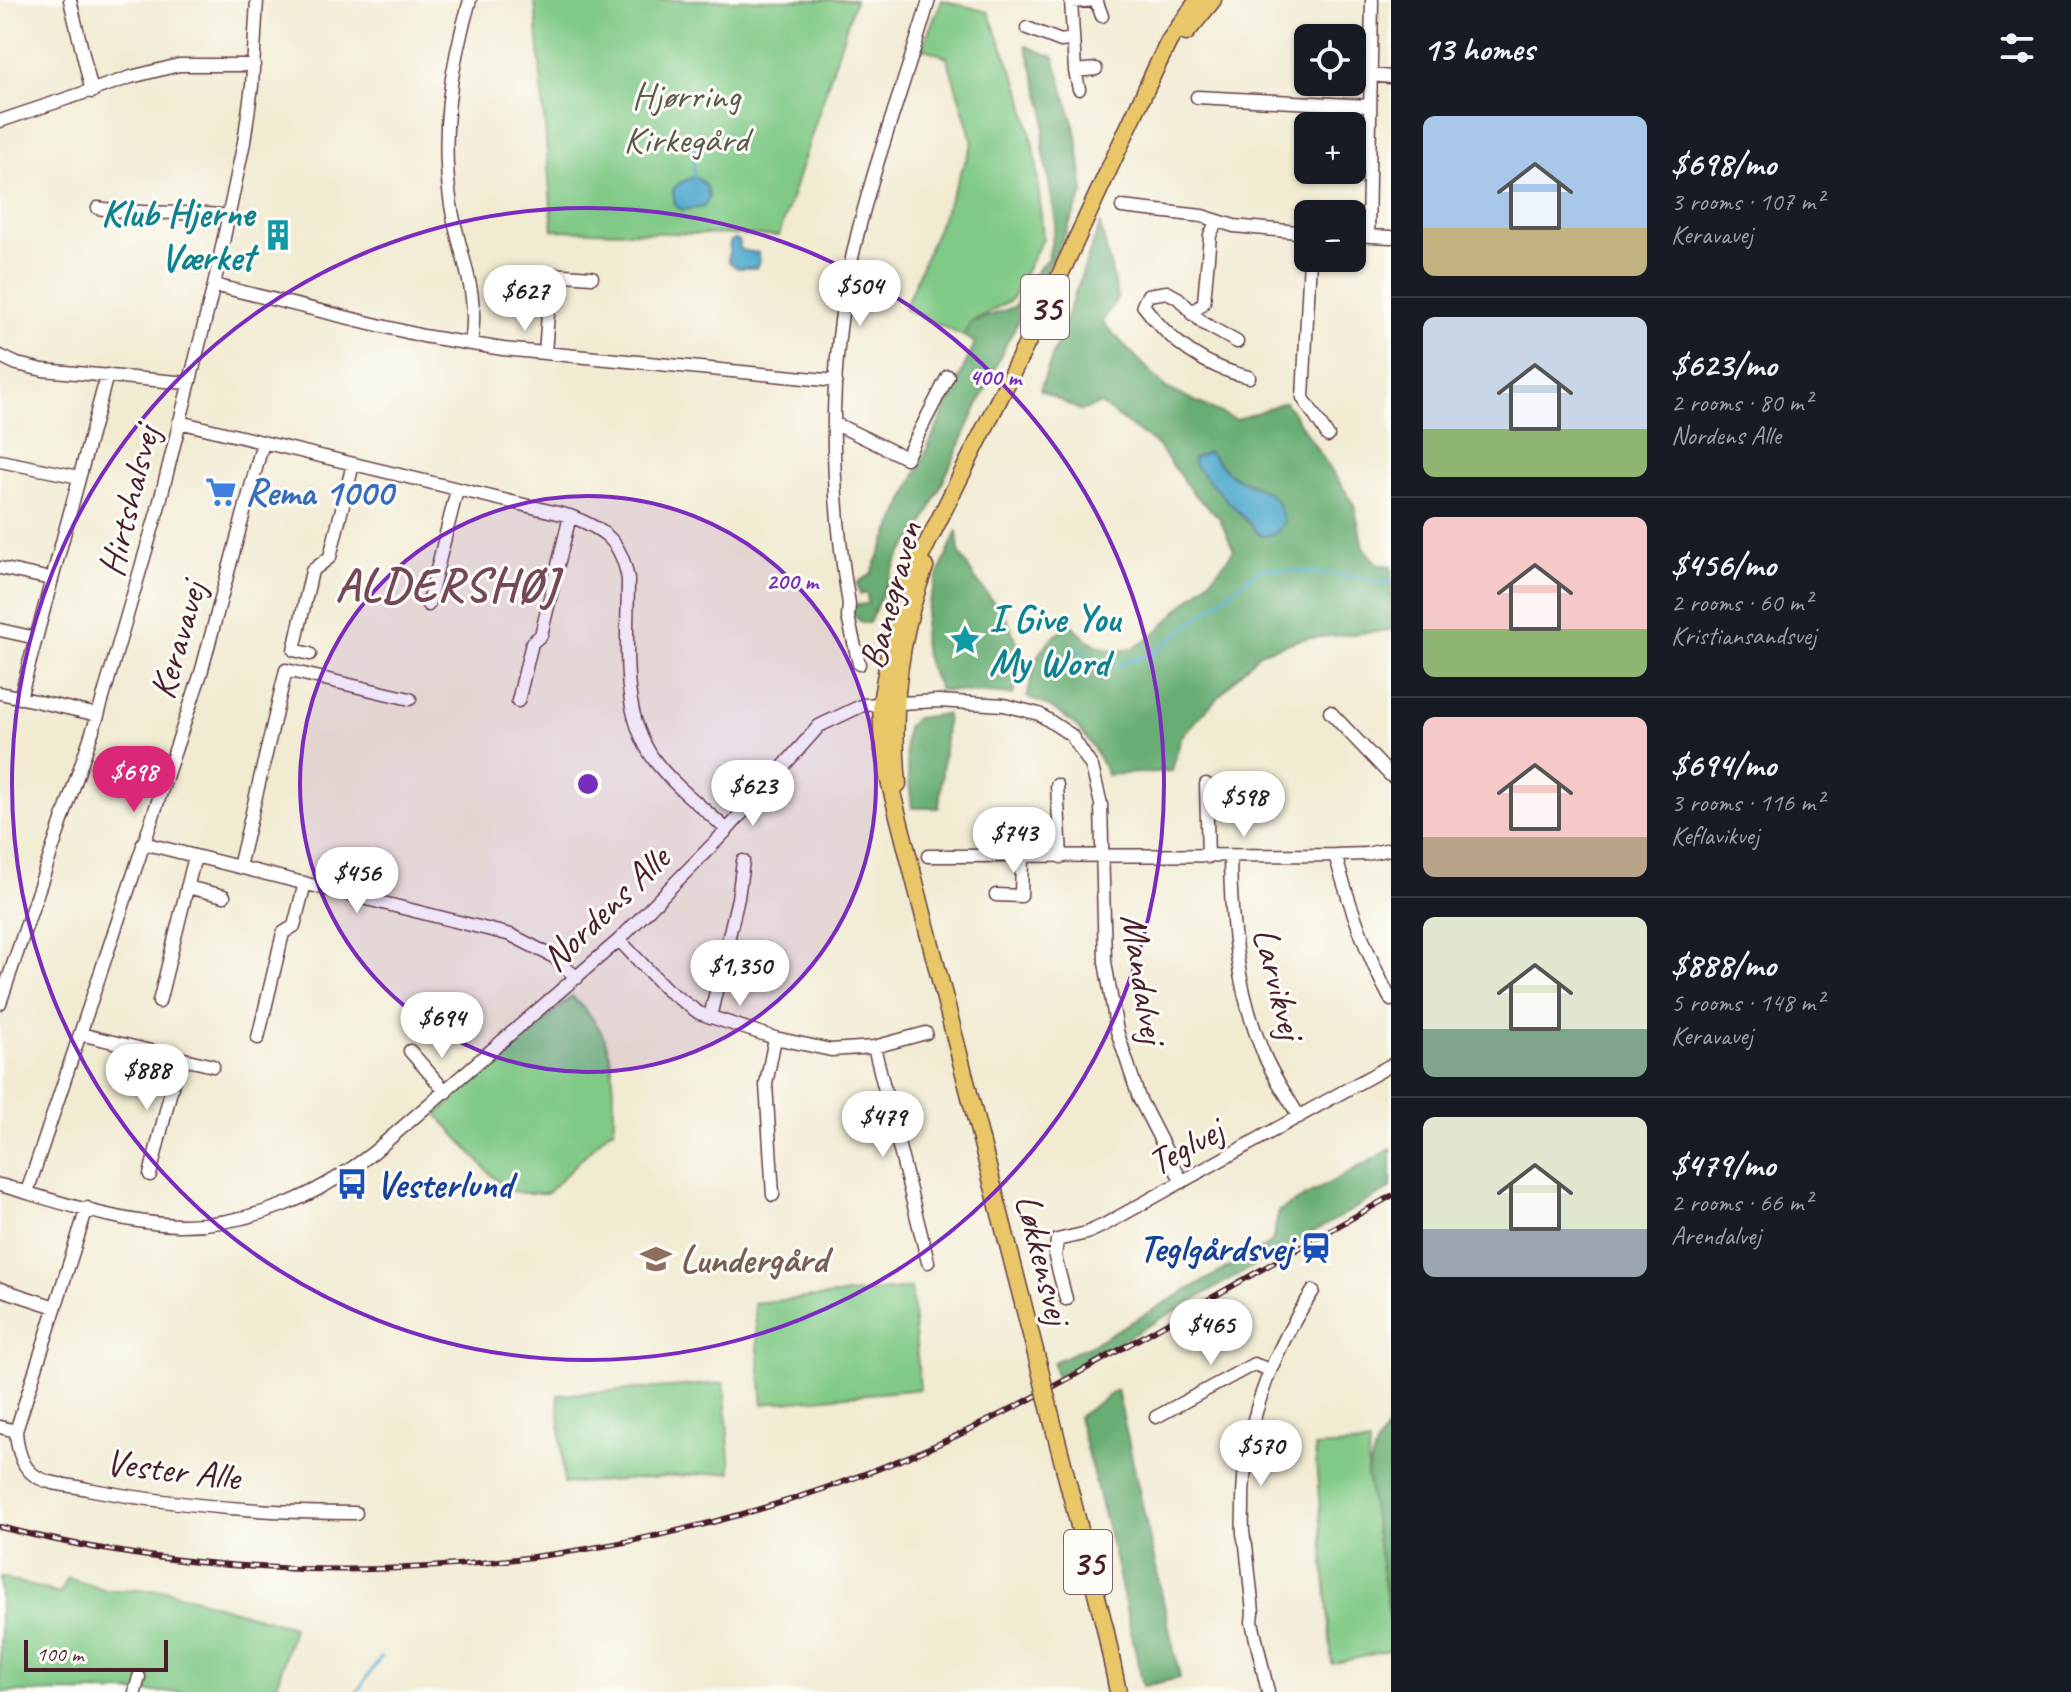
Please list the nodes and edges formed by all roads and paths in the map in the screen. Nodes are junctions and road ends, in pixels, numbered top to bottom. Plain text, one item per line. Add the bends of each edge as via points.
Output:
1 (70, 0) edge
2 (257, 0) edge
3 (470, 0) edge
4 (929, 0) edge
5 (1097, 0) edge
6 (1198, 0) edge
7 (1213, 0) edge
8 (1372, 0) edge
9 (1071, 1) edge
10 (1102, 16) dead end
11 (1027, 28) dead end
12 (1073, 39) junction
13 (254, 65) junction
14 (1096, 69) dead end
15 (1075, 71) junction
16 (1371, 75) junction
17 (1391, 77) edge
18 (1079, 89) dead end
19 (92, 92) junction
20 (1197, 97) dead end
21 (1370, 106) junction
22 (1138, 108) junction
23 (0, 121) edge
24 (1122, 207) dead end
25 (98, 208) dead end
26 (228, 216) junction
27 (1217, 221) junction
28 (1294, 232) edge
29 (1368, 235) joint
30 (1391, 237) edge
31 (1309, 272) edge
32 (592, 277) dead end
33 (214, 285) junction
34 (1192, 314) junction
35 (1237, 342) dead end
36 (471, 343) junction
37 (545, 353) junction
38 (0, 356) edge
39 (107, 375) junction
40 (948, 376) dead end
41 (1249, 377) dead end
42 (836, 381) junction
43 (188, 383) junction
44 (179, 422) junction
45 (834, 423) junction
46 (1328, 436) dead end
47 (263, 442) junction
48 (0, 461) edge
49 (353, 464) junction
50 (79, 477) junction
51 (457, 490) junction
52 (570, 516) junction
53 (0, 568) edge
54 (51, 579) junction
55 (428, 605) dead end
56 (0, 630) edge
57 (36, 638) junction
58 (310, 654) dead end
59 (859, 664) dead end
60 (0, 693) edge
61 (20, 698) junction
62 (410, 699) dead end
63 (518, 701) dead end
64 (889, 703) junction
65 (1330, 712) dead end
66 (98, 715) junction
67 (1391, 776) edge
68 (1206, 784) dead end
69 (1057, 785) dead end
70 (727, 830) junction
71 (143, 843) junction
72 (1391, 849) edge
73 (1335, 855) junction
74 (195, 856) junction
75 (928, 856) dead end
76 (1022, 857) junction
77 (1061, 857) junction
78 (1208, 857) junction
79 (1230, 857) junction
80 (1101, 858) junction
81 (743, 861) dead end
82 (239, 867) junction
83 (305, 883) junction
84 (187, 887) junction
85 (996, 895) dead end
86 (224, 896) dead end
87 (619, 940) junction
88 (577, 978) junction
89 (1391, 1000) edge
90 (159, 1002) dead end
91 (0, 1003) edge
92 (710, 1017) junction
93 (926, 1033) dead end
94 (80, 1034) junction
95 (258, 1038) dead end
96 (775, 1038) junction
97 (874, 1047) junction
98 (410, 1051) dead end
99 (179, 1058) junction
100 (1391, 1065) edge
101 (213, 1066) dead end
102 (446, 1092) junction
103 (1299, 1117) junction
104 (150, 1175) dead end
105 (1182, 1182) junction
106 (0, 1185) edge
107 (27, 1192) junction
108 (773, 1195) dead end
109 (87, 1208) junction
110 (928, 1262) dead end
111 (0, 1289) edge
112 (1313, 1291) dead end
113 (1066, 1299) dead end
114 (55, 1307) junction
115 (1270, 1370) junction
116 (1156, 1417) dead end
117 (0, 1427) edge
118 (16, 1431) junction
119 (356, 1513) dead end
120 (139, 1677) dead end
121 (135, 1692) edge
122 (1118, 1692) edge
123 (1268, 1692) edge

1 - 19 street
2 - 13 street, Hirtshalsvej
3 - 36 street via 449,86 446,163 451,208 474,298
4 - 42 street via 853,252
5 - 9 street
5 - 10 street
6 - 22 main road, Banegraven / 35 via 1169,41
7 - 22 main road, Banegraven / 35
8 - 16 street
9 - 12 street
11 - 12 street via 1061,41
12 - 15 street
13 - 19 street via 179,65
13 - 26 street, Hirtshalsvej
14 - 15 street
15 - 18 street
16 - 17 street
16 - 21 street
19 - 23 street
20 - 21 street
21 - 29 street
22 - 64 main road, Banegraven / 35 via 903,595 892,636
24 - 27 street
25 - 26 street
26 - 33 street, Hirtshalsvej
27 - 28 street
27 - 34 street via 1210,235 1204,302
29 - 30 street
31 - 46 street via 1303,398
32 - 37 street via 551,274
33 - 36 street
33 - 43 street, Hirtshalsvej
34 - 35 street
34 - 41 street via 1167,292 1148,295 1143,302 1155,322 1187,352
36 - 37 street
37 - 42 street
38 - 39 street via 43,370
39 - 43 street
39 - 50 street
40 - 45 street via 906,458
42 - 45 street
43 - 44 street, Hirtshalsvej
44 - 47 street
44 - 66 street, Hirtshalsvej via 142,571
45 - 59 street via 839,548
47 - 49 street
47 - 71 street, Keravavej via 201,673
48 - 50 street
49 - 51 street
49 - 58 street via 330,557 312,571 294,650
50 - 54 street
51 - 52 street
51 - 55 street
52 - 63 street via 541,635 532,643
52 - 70 street via 597,527 624,561 631,701 643,741 667,775
53 - 54 street
54 - 57 street
56 - 57 street
57 - 61 street
60 - 61 street
61 - 66 street
62 - 82 street via 286,670
64 - 70 street, Nordens Alle via 860,706 819,726
64 - 80 street, Mandalvej via 1021,707 1056,723 1092,767 1101,804
64 - 122 main road, Løkkensvej / 35, bridge via 883,750 887,773
65 - 67 street
66 - 91 street, Hirtshalsvej
68 - 78 street
69 - 77 street
70 - 87 street, Nordens Alle
71 - 74 street
71 - 94 street, Keravavej
72 - 73 street
73 - 79 street
73 - 89 street via 1372,966
74 - 82 street
74 - 84 street
75 - 76 street
76 - 77 street
76 - 85 street via 1021,896
77 - 80 street
78 - 79 street
78 - 80 street
79 - 103 street, Larvikvej via 1242,993 1267,1061
80 - 105 street, Mandalvej via 1105,962 1117,1031 1139,1098
81 - 92 street
82 - 83 street
83 - 88 street via 511,935 554,957
83 - 95 street via 294,926 283,933
84 - 86 street
84 - 90 street
87 - 88 street, Nordens Alle
87 - 92 street via 667,990
88 - 102 street, Nordens Alle
92 - 96 street
93 - 97 street
94 - 99 street
94 - 107 street, Keravavej
96 - 97 street via 831,1050
96 - 108 street via 766,1084
97 - 110 street
98 - 102 street
99 - 101 street
99 - 104 street
100 - 103 street, Teglvej
102 - 109 street, Nordens Alle via 347,1174 256,1215 177,1225
103 - 105 street, Teglvej
105 - 113 street, Teglvej via 1087,1233 1057,1240 1055,1257
106 - 107 street, Nordens Alle
107 - 109 street, Nordens Alle
109 - 114 street
111 - 114 street
112 - 115 street
114 - 118 street
115 - 116 street via 1254,1364
115 - 123 street via 1249,1440 1243,1498 1252,1622
117 - 118 street
118 - 119 street, Vester Alle via 24,1463 34,1475 52,1482 231,1509
120 - 121 street

